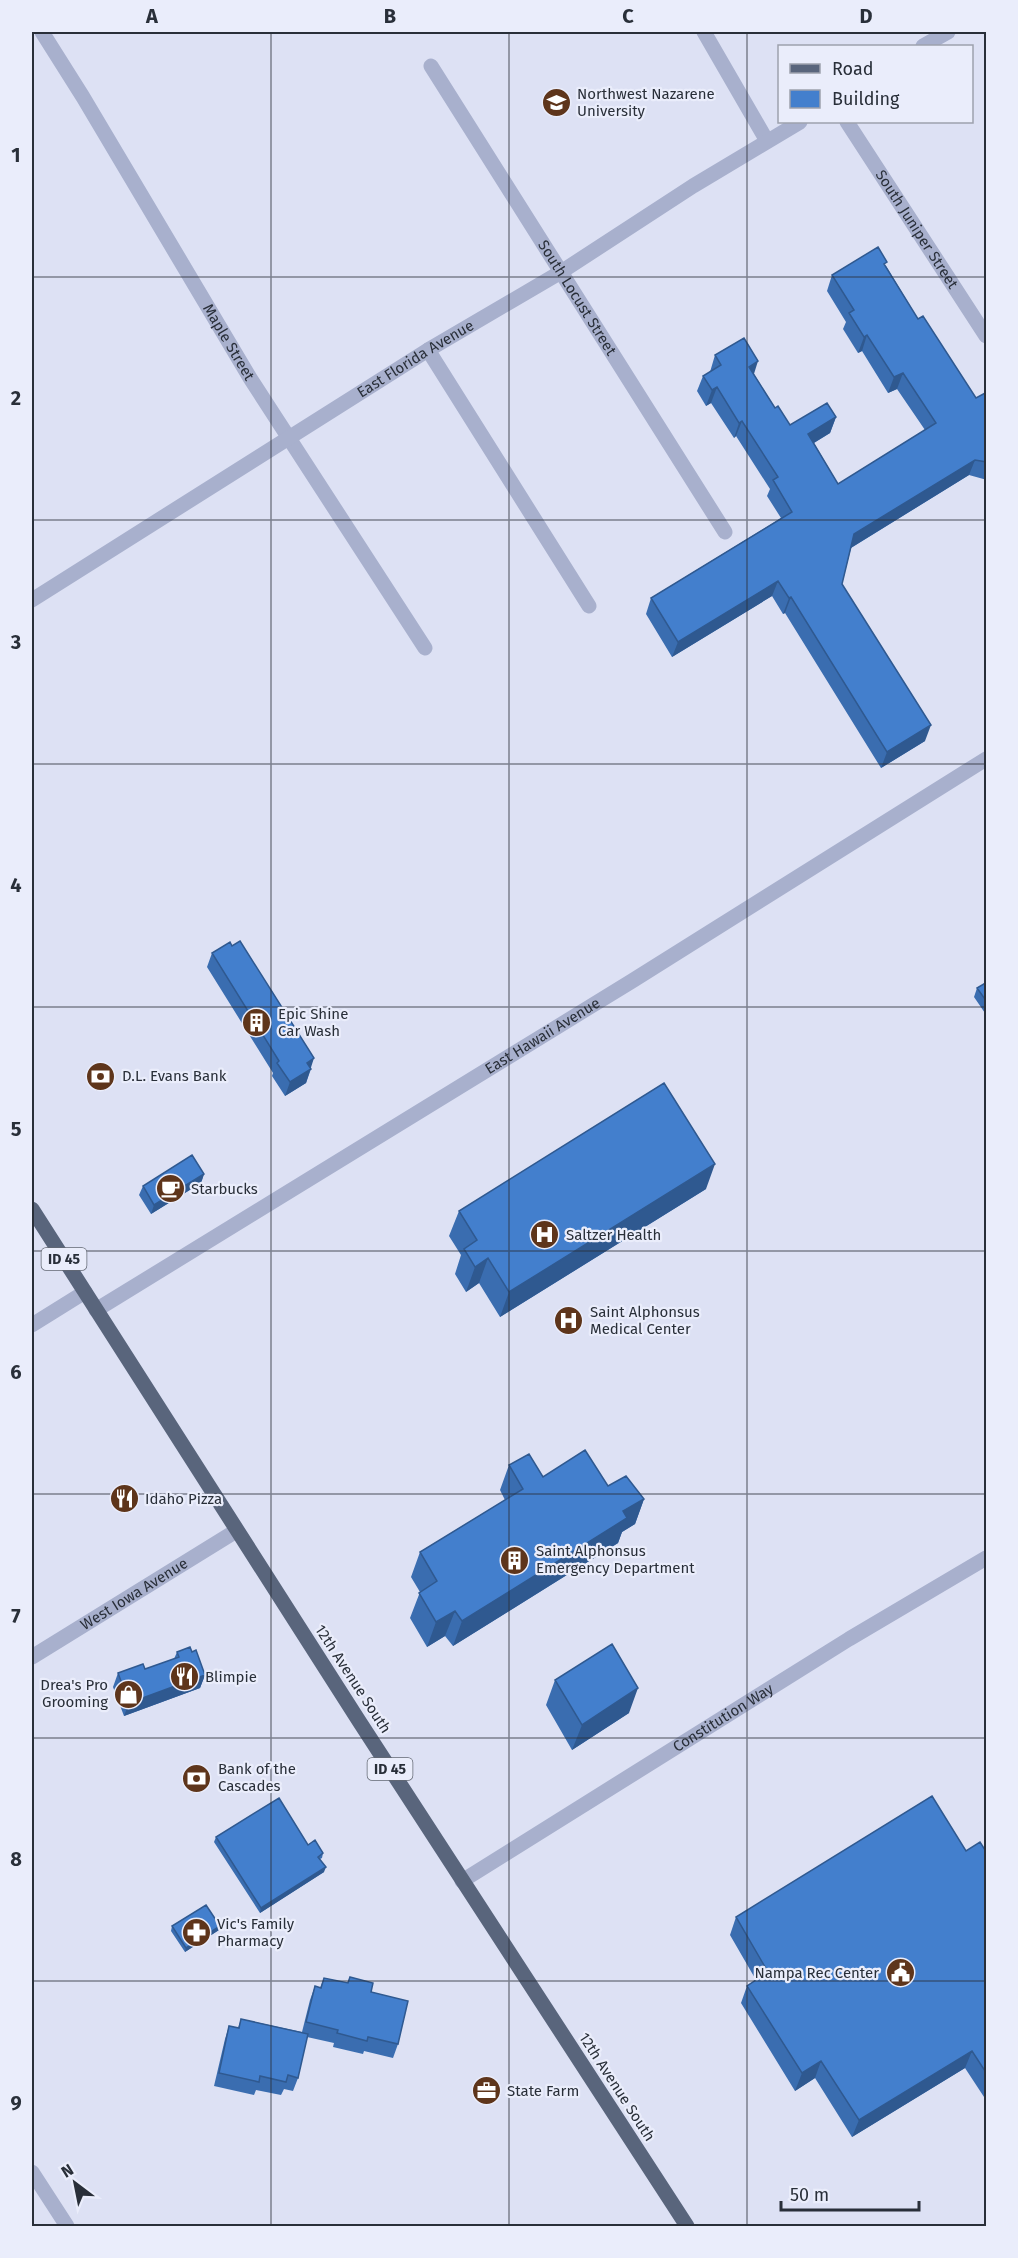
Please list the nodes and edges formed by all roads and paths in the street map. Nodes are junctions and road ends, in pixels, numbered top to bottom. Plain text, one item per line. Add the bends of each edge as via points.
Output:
1 (42, 32) edge
2 (704, 32) edge
3 (948, 32) edge
4 (925, 45) edge
5 (431, 66) dead end
6 (798, 123) edge
7 (848, 123) edge
8 (767, 141) junction
9 (561, 272) junction
10 (987, 336) edge
11 (428, 350) junction
12 (289, 437) junction
13 (725, 532) dead end
14 (32, 600) edge
15 (589, 606) dead end
16 (425, 648) dead end
17 (987, 759) edge
18 (32, 1209) edge
19 (85, 1292) junction
20 (96, 1310) junction
21 (32, 1325) edge
22 (236, 1531) junction
23 (987, 1558) edge
24 (32, 1657) edge
25 (462, 1881) junction
26 (32, 2172) edge
27 (67, 2226) edge
28 (687, 2226) edge

1 - 12 street, Maple Street
2 - 8 street
3 - 4 street
5 - 9 street, South Locust Street
6 - 8 street, East Florida Avenue
7 - 10 street, South Juniper Street
8 - 9 street, East Florida Avenue
9 - 11 street, East Florida Avenue
9 - 13 street, South Locust Street
11 - 12 street, East Florida Avenue
11 - 15 street
12 - 14 street, East Florida Avenue
12 - 16 street, Maple Street
17 - 20 street, East Hawaii Avenue
18 - 19 main road, 12th Avenue South / ID 45
19 - 20 main road, 12th Avenue South / ID 45
19 - 21 street
20 - 22 main road, 12th Avenue South / ID 45
22 - 24 street, West Iowa Avenue
22 - 25 main road, 12th Avenue South / ID 45
23 - 25 street, Constitution Way via 849,1639
25 - 28 main road, 12th Avenue South / ID 45
26 - 27 street

